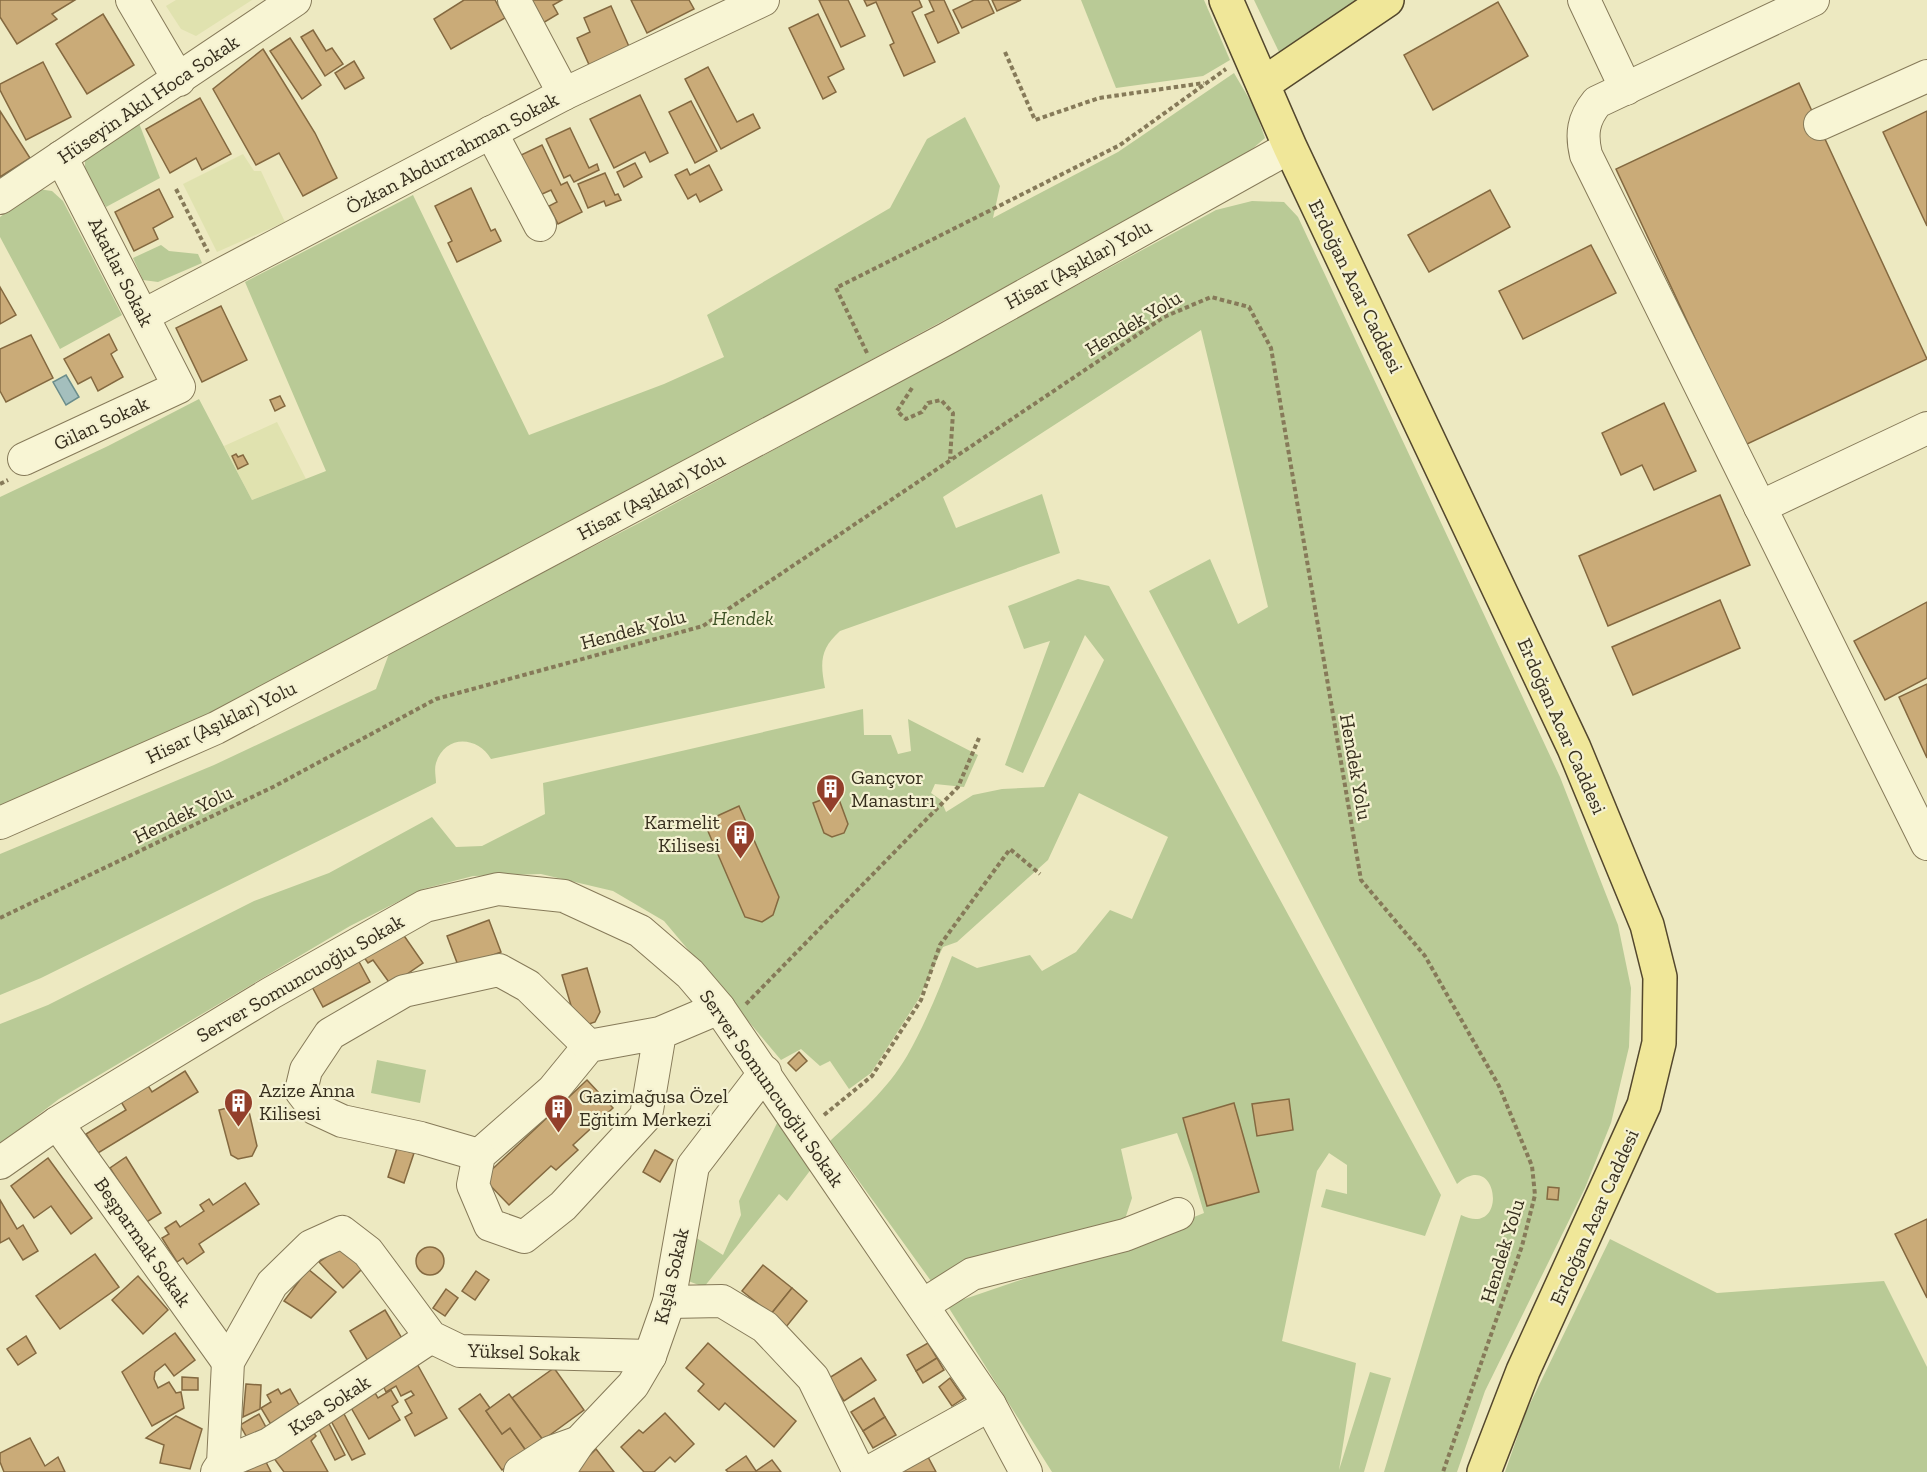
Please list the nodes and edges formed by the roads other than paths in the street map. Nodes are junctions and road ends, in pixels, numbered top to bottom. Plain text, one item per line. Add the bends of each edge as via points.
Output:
1 (132, 0) edge
2 (295, 0) edge
3 (514, 0) edge
4 (764, 0) edge
5 (1226, 0) edge
6 (1387, 0) edge
7 (1584, 0) edge
8 (1813, 0) edge
9 (1927, 76) edge
10 (179, 80) junction
11 (1263, 84) junction
12 (1626, 89) junction
13 (564, 94) junction
14 (1820, 124) dead end
15 (491, 132) junction
16 (1290, 147) junction
17 (61, 157) junction
18 (0, 198) edge
19 (540, 225) dead end
20 (144, 315) junction
21 (179, 387) joint
22 (1927, 428) edge
23 (24, 459) dead end
24 (1760, 507) junction
25 (0, 824) edge
26 (1927, 844) edge
27 (724, 1015) junction
28 (660, 1033) junction
29 (589, 1046) junction
30 (765, 1072) junction
31 (57, 1122) junction
32 (479, 1155) junction
33 (0, 1163) edge
34 (1178, 1214) dead end
35 (669, 1302) junction
36 (923, 1305) junction
37 (431, 1337) junction
38 (650, 1356) junction
39 (228, 1362) junction
40 (990, 1405) junction
41 (579, 1442) junction
42 (220, 1467) edge
43 (520, 1472) edge
44 (559, 1472) edge
45 (859, 1472) edge
46 (869, 1472) edge
47 (1026, 1472) edge
48 (1484, 1472) edge

1 - 10 street
2 - 10 street, Hüseyin Akıl Hoca Sokak
3 - 13 street
4 - 13 street, Özkan Abdurrahman Sokak
5 - 11 main road, Erdoğan Acar Caddesi
6 - 11 main road
7 - 12 street
8 - 12 street
9 - 14 street
10 - 17 street, Hüseyin Akıl Hoca Sokak
11 - 16 main road, Erdoğan Acar Caddesi
12 - 24 street via 1597,102 1588,112 1582,139 1586,155
13 - 15 street, Özkan Abdurrahman Sokak
15 - 19 street
15 - 20 street, Özkan Abdurrahman Sokak
16 - 25 street, Hisar (Aşıklar) Yolu via 877,376 216,728
16 - 48 main road, Erdoğan Acar Caddesi via 1574,748 1647,924 1660,977 1659,1043 1644,1105 1523,1371
17 - 18 street, Hüseyin Akıl Hoca Sokak
17 - 20 street, Akatlar Sokak
20 - 21 street, Akatlar Sokak
21 - 23 street, Gilan Sokak
22 - 24 street
24 - 26 street
27 - 28 street
27 - 30 street, Server Somuncuoğlu Sokak
27 - 31 street, Server Somuncuoğlu Sokak via 690,974 640,931 564,896 498,889 425,906
28 - 29 street
28 - 32 street via 646,1116 562,1206 524,1237 490,1225 473,1185
29 - 32 street via 553,1090
29 - 32 street via 528,986 499,970 404,991 330,1034 306,1070 301,1091 314,1108 342,1121
30 - 35 street, Kışla Sokak via 693,1166
30 - 36 street, Server Somuncuoğlu Sokak
31 - 33 street, Server Somuncuoğlu Sokak
31 - 39 street, Beşparmak Sokak
34 - 36 street via 1125,1235 972,1274
35 - 38 street, Kışla Sokak
35 - 45 street via 722,1301 765,1327 813,1378
36 - 40 street, Server Somuncuoğlu Sokak
37 - 38 street, Yüksel Sokak via 460,1351
37 - 39 street, Yüksel Sokak via 368,1252 342,1232 311,1246 272,1284
37 - 42 street, Kısa Sokak via 269,1444
38 - 41 street, Kışla Sokak via 633,1385
39 - 42 street
40 - 46 street
40 - 47 street, Server Somuncuoğlu Sokak
41 - 43 street via 551,1452
41 - 44 street, Kışla Sokak

